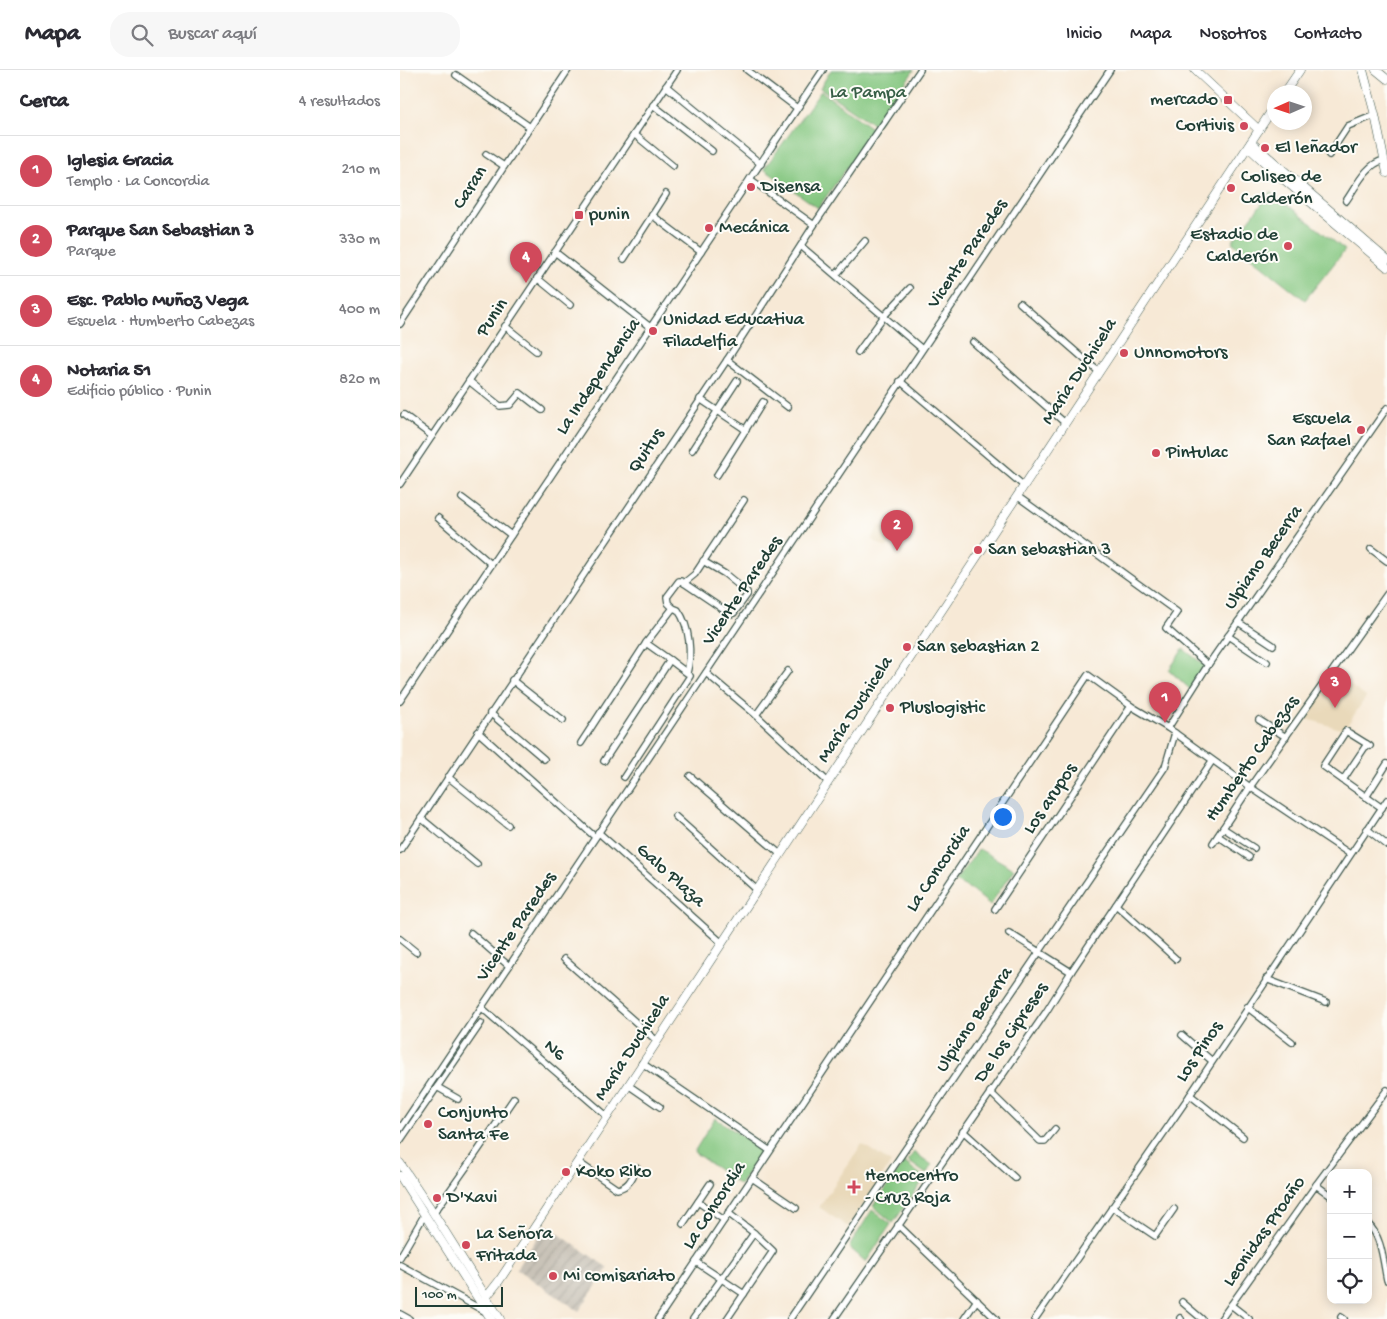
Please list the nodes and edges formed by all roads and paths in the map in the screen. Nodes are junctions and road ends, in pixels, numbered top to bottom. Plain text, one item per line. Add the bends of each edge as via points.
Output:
1 (568, 70) edge
2 (677, 70) edge
3 (747, 70) edge
4 (823, 70) edge
5 (920, 70) edge
6 (1110, 70) edge
7 (1195, 70) edge
8 (1300, 70) edge
9 (1363, 70) edge
10 (1376, 70) edge
11 (456, 75) dead end
12 (1387, 79) edge
13 (1290, 85) edge
14 (666, 86) junction
15 (654, 105) junction
16 (797, 108) junction
17 (1375, 115) junction
18 (1267, 118) edge
19 (530, 127) junction
20 (1259, 130) junction
21 (634, 134) junction
22 (1250, 144) junction
23 (712, 151) dead end
24 (486, 154) dead end
25 (1329, 155) dead end
26 (1384, 160) junction
27 (761, 164) junction
28 (504, 166) junction
29 (673, 166) dead end
30 (1387, 174) edge
31 (750, 178) junction
32 (666, 194) dead end
33 (1346, 201) dead end
34 (652, 215) junction
35 (814, 225) junction
36 (865, 242) dead end
37 (801, 246) junction
38 (555, 252) junction
39 (700, 252) junction
40 (624, 259) dead end
41 (1387, 260) edge
42 (1387, 267) edge
43 (836, 275) junction
44 (537, 278) junction
45 (910, 288) dead end
46 (1020, 303) dead end
47 (570, 305) dead end
48 (884, 316) junction
49 (401, 319) edge
50 (505, 326) junction
51 (650, 327) junction
52 (973, 342) dead end
53 (536, 350) dead end
54 (922, 350) junction
55 (858, 352) dead end
56 (727, 360) junction
57 (1099, 372) junction
58 (469, 381) junction
59 (737, 381) dead end
60 (900, 381) junction
61 (700, 399) junction
62 (763, 402) dead end
63 (788, 407) dead end
64 (1387, 408) edge
65 (542, 410) dead end
66 (717, 411) junction
67 (404, 415) dead end
68 (1065, 423) junction
69 (746, 430) junction
70 (432, 436) junction
71 (692, 450) dead end
72 (717, 475) dead end
73 (400, 484) edge
74 (1024, 486) junction
75 (1017, 496) junction
76 (462, 498) dead end
77 (744, 500) dead end
78 (438, 518) dead end
79 (511, 535) junction
80 (1371, 549) dead end
81 (703, 561) junction
82 (1387, 561) edge
83 (491, 564) junction
84 (684, 583) junction
85 (1387, 594) edge
86 (673, 608) junction
87 (1238, 622) junction
88 (1228, 636) junction
89 (646, 643) junction
90 (1273, 645) dead end
91 (670, 660) junction
92 (1267, 662) dead end
93 (1208, 665) junction
94 (788, 671) dead end
95 (706, 673) junction
96 (688, 674) junction
97 (512, 680) junction
98 (700, 683) junction
99 (400, 701) edge
100 (1131, 706) junction
101 (490, 713) junction
102 (756, 714) junction
103 (563, 720) dead end
104 (1259, 720) dead end
105 (1168, 728) junction
106 (478, 732) junction
107 (1175, 733) junction
108 (1286, 737) junction
109 (581, 743) dead end
110 (544, 759) dead end
111 (604, 760) dead end
112 (1212, 761) junction
113 (1387, 764) edge
114 (690, 776) dead end
115 (448, 777) junction
116 (624, 777) dead end
117 (1343, 780) junction
118 (828, 782) junction
119 (1250, 787) junction
120 (1366, 797) junction
121 (1387, 800) edge
122 (1382, 808) junction
123 (674, 816) dead end
124 (421, 818) junction
125 (508, 825) dead end
126 (1223, 828) junction
127 (1367, 830) junction
128 (596, 835) junction
129 (1218, 836) junction
130 (1213, 843) dead end
131 (1387, 845) edge
132 (1254, 848) dead end
133 (400, 850) edge
134 (780, 854) junction
135 (1350, 854) junction
136 (1249, 857) dead end
137 (477, 864) dead end
138 (757, 890) junction
139 (1116, 905) junction
140 (994, 909) dead end
141 (471, 933) dead end
142 (1009, 933) dead end
143 (400, 939) edge
144 (722, 943) junction
145 (416, 952) dead end
146 (1039, 952) junction
147 (1176, 959) dead end
148 (564, 960) dead end
149 (509, 966) junction
150 (1070, 972) junction
151 (1266, 979) junction
152 (1326, 1002) dead end
153 (1247, 1007) junction
154 (482, 1008) junction
155 (481, 1023) dead end
156 (1182, 1035) dead end
157 (657, 1041) junction
158 (1292, 1042) dead end
159 (1212, 1061) junction
160 (642, 1063) junction
161 (628, 1085) junction
162 (437, 1087) junction
163 (1387, 1090) edge
164 (990, 1092) junction
165 (1190, 1095) junction
166 (514, 1098) dead end
167 (458, 1099) dead end
168 (660, 1107) dead end
169 (608, 1117) junction
170 (400, 1129) edge
171 (1054, 1129) dead end
172 (963, 1131) junction
173 (1243, 1137) dead end
174 (400, 1141) edge
175 (769, 1150) junction
176 (578, 1162) junction
177 (400, 1163) edge
178 (637, 1168) dead end
179 (400, 1176) edge
180 (752, 1178) junction
181 (1015, 1178) dead end
182 (710, 1184) dead end
183 (1316, 1184) junction
184 (1327, 1193) edge
185 (698, 1202) junction
186 (1112, 1207) junction
187 (796, 1208) dead end
188 (1174, 1209) dead end
189 (430, 1213) junction
190 (728, 1213) junction
191 (724, 1220) junction
192 (683, 1224) dead end
193 (898, 1225) junction
194 (1372, 1228) edge
195 (754, 1232) junction
196 (400, 1257) edge
197 (696, 1262) junction
198 (400, 1265) edge
199 (720, 1279) junction
200 (1387, 1280) edge
201 (744, 1294) junction
202 (977, 1300) junction
203 (484, 1301) junction
204 (1182, 1302) dead end
205 (1231, 1305) junction
206 (400, 1314) edge
207 (489, 1316) edge
208 (410, 1319) edge
209 (500, 1319) edge
210 (658, 1319) edge
211 (693, 1319) edge
212 (727, 1319) edge
213 (790, 1319) edge
214 (834, 1319) edge
215 (964, 1319) edge
216 (996, 1319) edge
217 (1035, 1319) edge
218 (1202, 1319) edge
219 (1221, 1319) edge
220 (1249, 1319) edge

1 - 19 street, Caran
2 - 14 street, Punin
3 - 16 street
4 - 16 street, La Independencia
5 - 35 street, Quitus
6 - 54 street, Vicente Paredes
7 - 20 main road
8 - 13 main road
9 - 17 main road
10 - 12 main road
11 - 19 street
14 - 15 street, Punin
14 - 27 street
15 - 21 street, Punin
15 - 23 street
16 - 27 street, La Independencia
17 - 25 street via 1348,126
17 - 26 main road
18 - 20 main road, Maria Duchicela
19 - 28 street, Caran
20 - 22 main road, Maria Duchicela
21 - 29 street
21 - 38 street, Punin
22 - 41 main road
22 - 42 main road via 1275,172
22 - 57 main road, Maria Duchicela
24 - 28 street
26 - 30 main road
26 - 33 street via 1375,163 1361,178
27 - 31 street, La Independencia
28 - 49 street, Caran
31 - 35 street
31 - 39 street, La Independencia
32 - 34 street
34 - 39 street
34 - 40 street
35 - 37 street, Quitus
36 - 43 street
37 - 43 street
37 - 56 street, Quitus
38 - 44 street, Punin
38 - 51 street
39 - 51 street, La Independencia
43 - 48 street
44 - 47 street
44 - 50 street, Punin
45 - 48 street
46 - 57 street
48 - 54 street
48 - 55 street
50 - 53 street
50 - 58 street, Punin
51 - 79 street, La Independencia
52 - 68 street
54 - 60 street, Vicente Paredes
56 - 61 street, Quitus
56 - 63 street
57 - 68 main road, Maria Duchicela
58 - 65 street via 500,406 510,405 520,394
58 - 70 street, Punin
59 - 66 street
60 - 74 street
60 - 95 street, Vicente Paredes
61 - 66 street
61 - 97 street, Quitus
62 - 69 street
64 - 87 street, Ulpiano Becerra
66 - 69 street
66 - 71 street
67 - 70 street
68 - 74 main road, Maria Duchicela
69 - 72 street
70 - 73 street, Punin
74 - 75 main road, Maria Duchicela
75 - 93 street via 1177,612 1166,628
75 - 118 main road, Maria Duchicela
76 - 79 street
77 - 81 street
78 - 83 street
79 - 83 street, La Independencia
80 - 82 street
81 - 84 street
81 - 84 street via 747,592 734,613
83 - 99 street, La Independencia
84 - 86 street via 678,581 667,597
85 - 108 street, Humberto Cabezas
86 - 89 street
86 - 96 street via 678,610 686,627 690,655
87 - 88 street, Ulpiano Becerra
87 - 90 street
88 - 92 street
88 - 93 street, Ulpiano Becerra
89 - 91 street
89 - 109 street
91 - 96 street
91 - 111 street
93 - 105 street, Ulpiano Becerra
94 - 102 street
95 - 98 street, Vicente Paredes
95 - 102 street
96 - 98 street
96 - 116 street
97 - 101 street, Quitus
97 - 103 street
98 - 128 street, Vicente Paredes
100 - 105 street, La Concordia
100 - 140 street, Los arupos
100 - 175 street, La Concordia via 1088,675
101 - 106 street, Quitus
101 - 110 street
102 - 118 street
104 - 108 street
105 - 107 street, La Concordia
106 - 115 street, Quitus
106 - 128 street, Galo Plaza
107 - 112 street, La Concordia
107 - 146 street, Ulpiano Becerra via 1165,767
108 - 119 street, Humberto Cabezas
112 - 119 street, La Concordia
112 - 139 street, De los Cipreses
113 - 120 street
114 - 134 street
115 - 124 street, Quitus
115 - 125 street
117 - 117 street via 1368,745 1346,731 1322,766
117 - 120 street
118 - 134 main road, Maria Duchicela
119 - 126 street, Humberto Cabezas
119 - 135 street, La Concordia
120 - 122 street
121 - 122 street, Los Pinos
122 - 127 street, Los Pinos
123 - 138 street
124 - 133 street, Quitus
124 - 137 street
126 - 129 street, Humberto Cabezas
126 - 132 street
127 - 131 street
127 - 135 street, Los Pinos
128 - 144 street, Galo Plaza
128 - 149 street, Vicente Paredes
129 - 130 street, Humberto Cabezas
129 - 136 street
134 - 138 main road, Maria Duchicela
135 - 151 street, Los Pinos
138 - 144 main road, Maria Duchicela
139 - 147 street
139 - 150 street, De los Cipreses
141 - 149 street
142 - 146 street
143 - 145 street
144 - 157 main road, Maria Duchicela
146 - 150 street
146 - 213 street, Ulpiano Becerra
148 - 157 street
149 - 154 street, Vicente Paredes
150 - 164 street, De los Cipreses
151 - 152 street
151 - 153 street, Los Pinos
153 - 158 street
153 - 159 street, Los Pinos
154 - 169 street, N6
154 - 170 street, Vicente Paredes
155 - 162 street
156 - 159 street
157 - 160 main road, Maria Duchicela
159 - 165 street, Los Pinos
160 - 161 main road, Maria Duchicela
160 - 175 street
161 - 168 street
161 - 169 main road, Maria Duchicela
162 - 167 street
162 - 174 street
163 - 183 street, Leonidas Proaño
164 - 171 street via 1040,1142 1046,1141
164 - 172 street, De los Cipreses
165 - 173 street
165 - 186 street, Los Pinos
166 - 189 street
169 - 176 main road, Maria Duchicela
172 - 181 street
172 - 193 street, De los Cipreses
175 - 180 street, La Concordia
176 - 178 street via 617,1189 630,1183
176 - 203 main road, Maria Duchicela
177 - 189 main road
179 - 189 main road
180 - 187 street
180 - 190 street, La Concordia
182 - 185 street
183 - 184 street
183 - 205 street, Leonidas Proaño
185 - 191 street
185 - 192 street
186 - 188 street via 1155,1236
186 - 217 street, Los Pinos
189 - 196 street
189 - 203 main road
190 - 191 street, La Concordia
190 - 195 street
191 - 197 street, La Concordia
193 - 202 street
193 - 214 street, De los Cipreses
194 - 200 street via 1378,1239
195 - 199 street
195 - 201 street via 773,1252
197 - 199 street
197 - 210 street, La Concordia
198 - 207 street
199 - 201 street
199 - 211 street
201 - 212 street
202 - 215 street
202 - 216 street
203 - 207 main road
203 - 209 main road
204 - 218 street
205 - 219 street, Leonidas Proaño
205 - 220 street
206 - 208 street

